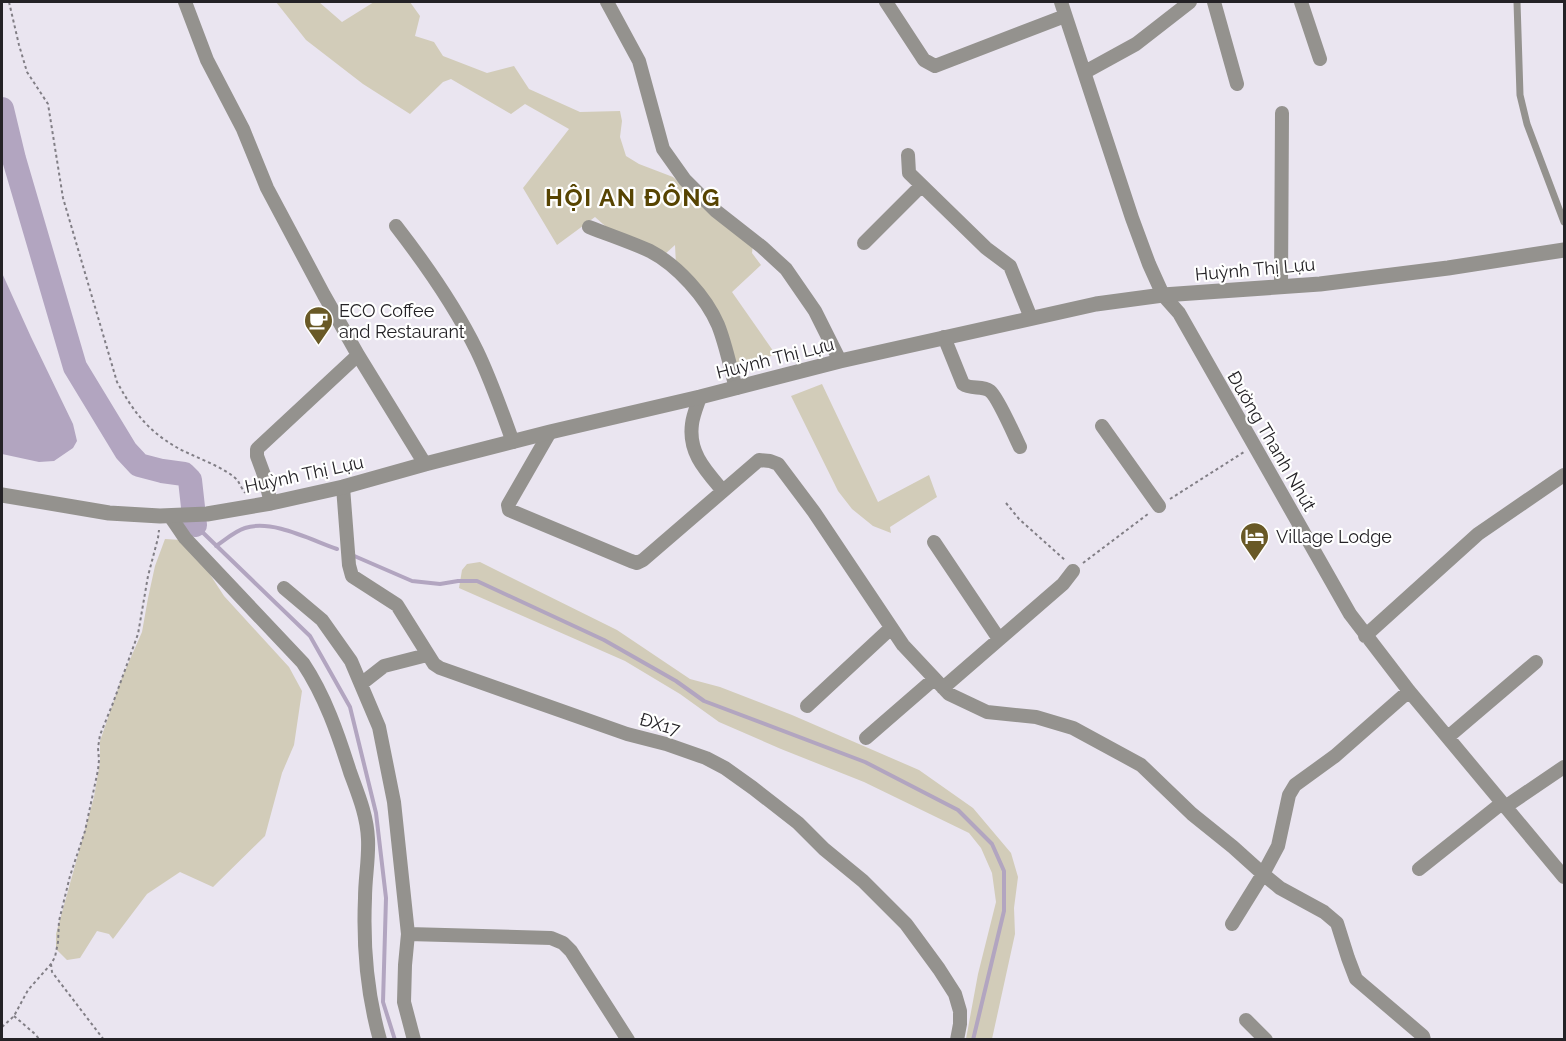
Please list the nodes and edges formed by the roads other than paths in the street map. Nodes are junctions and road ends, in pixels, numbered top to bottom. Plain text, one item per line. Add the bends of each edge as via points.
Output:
1 (185, 2) edge
2 (607, 2) edge
3 (886, 2) edge
4 (1061, 2) edge
5 (1190, 2) edge
6 (1214, 2) edge
7 (1301, 2) edge
8 (1517, 2) edge
9 (1065, 16) junction
10 (1320, 59) dead end
11 (1085, 72) junction
12 (1237, 84) dead end
13 (1282, 113) dead end
14 (908, 154) dead end
15 (921, 186) junction
16 (1564, 222) edge
17 (396, 226) dead end
18 (589, 227) dead end
19 (864, 243) dead end
20 (1564, 250) edge
21 (1281, 286) junction
22 (1163, 295) junction
23 (1031, 318) junction
24 (944, 337) junction
25 (358, 355) junction
26 (840, 361) junction
27 (736, 388) junction
28 (700, 397) junction
29 (1102, 426) dead end
30 (550, 432) junction
31 (513, 442) junction
32 (1020, 447) dead end
33 (425, 464) junction
34 (1564, 475) edge
35 (343, 487) junction
36 (723, 491) junction
37 (2, 495) edge
38 (271, 503) junction
39 (1159, 506) road end
40 (170, 516) junction
41 (934, 542) dead end
42 (1073, 571) road end
43 (284, 588) dead end
44 (891, 628) junction
45 (1365, 636) junction
46 (999, 639) junction
47 (427, 655) junction
48 (1536, 662) dead end
49 (361, 684) junction
50 (938, 684) junction
51 (1409, 691) junction
52 (807, 706) dead end
53 (1448, 737) junction
54 (866, 738) dead end
55 (1564, 767) edge
56 (1504, 805) junction
57 (1419, 869) dead end
58 (1263, 874) junction
59 (1564, 876) edge
60 (1232, 924) dead end
61 (408, 933) junction
62 (1246, 1020) dead end
63 (380, 1040) edge
64 (414, 1040) edge
65 (628, 1040) edge
66 (957, 1040) edge
67 (1266, 1040) edge
68 (1424, 1040) edge

1 - 25 street via 207,60 243,129 267,188
2 - 26 street via 639,61 663,149 708,203 786,269 815,311
3 - 9 street via 924,60 934,66
4 - 9 street, Đường Thanh Nhứt
5 - 11 street via 1136,44
6 - 12 street
7 - 10 street
8 - 16 lane via 1520,95
9 - 11 street, Đường Thanh Nhứt
11 - 22 street, Đường Thanh Nhứt via 1132,218
13 - 21 street
14 - 15 street via 909,173
15 - 19 street
15 - 23 street via 1010,266
17 - 31 street via 433,275 465,328
18 - 27 street via 656,255 693,287 718,327
20 - 21 street, Huỳnh Thị Lựu via 1436,270
21 - 22 street, Huỳnh Thị Lựu
22 - 23 street, Huỳnh Thị Lựu
22 - 45 street, Đường Thanh Nhứt via 1179,313
23 - 24 street, Huỳnh Thị Lựu
24 - 26 street, Huỳnh Thị Lựu
24 - 32 street via 963,384 993,394
25 - 33 street
25 - 38 street via 257,449
26 - 27 street, Huỳnh Thị Lựu
27 - 28 street, Huỳnh Thị Lựu
28 - 30 street, Huỳnh Thị Lựu
28 - 36 street via 692,425 692,443 698,461
29 - 39 street
30 - 31 street, Huỳnh Thị Lựu
30 - 36 street via 508,505 509,510 631,561 643,560
31 - 33 street, Huỳnh Thị Lựu
33 - 35 street, Huỳnh Thị Lựu
34 - 45 street via 1478,534
35 - 38 street, Huỳnh Thị Lựu
35 - 47 street, ĐX17 via 352,576 397,605
36 - 44 street via 759,460 778,464
37 - 40 street, Huỳnh Thị Lựu via 109,513
38 - 40 street, Huỳnh Thị Lựu
40 - 63 street via 184,538 303,663 318,686 339,738 366,822 365,951
41 - 46 street
42 - 46 street
43 - 49 street via 322,620 351,661
44 - 50 street
44 - 52 street
45 - 51 street, Đường Thanh Nhứt
46 - 50 street
47 - 49 street via 384,666
47 - 66 street, ĐX17 via 440,668 706,758 753,788 798,823 906,924 955,994 960,1011
48 - 53 street
49 - 61 street via 379,727 394,802
50 - 54 street
50 - 58 street via 949,694 987,712 1036,717 1073,728 1141,765
51 - 53 street, Đường Thanh Nhứt
51 - 58 street via 1335,756 1295,785 1289,795 1278,846
53 - 56 street, Đường Thanh Nhứt
55 - 56 street
56 - 57 street
56 - 59 street, Đường Thanh Nhứt
58 - 60 street
58 - 68 street via 1337,923 1356,978
61 - 64 street via 404,1002
61 - 65 street via 551,938 563,943
62 - 67 street

